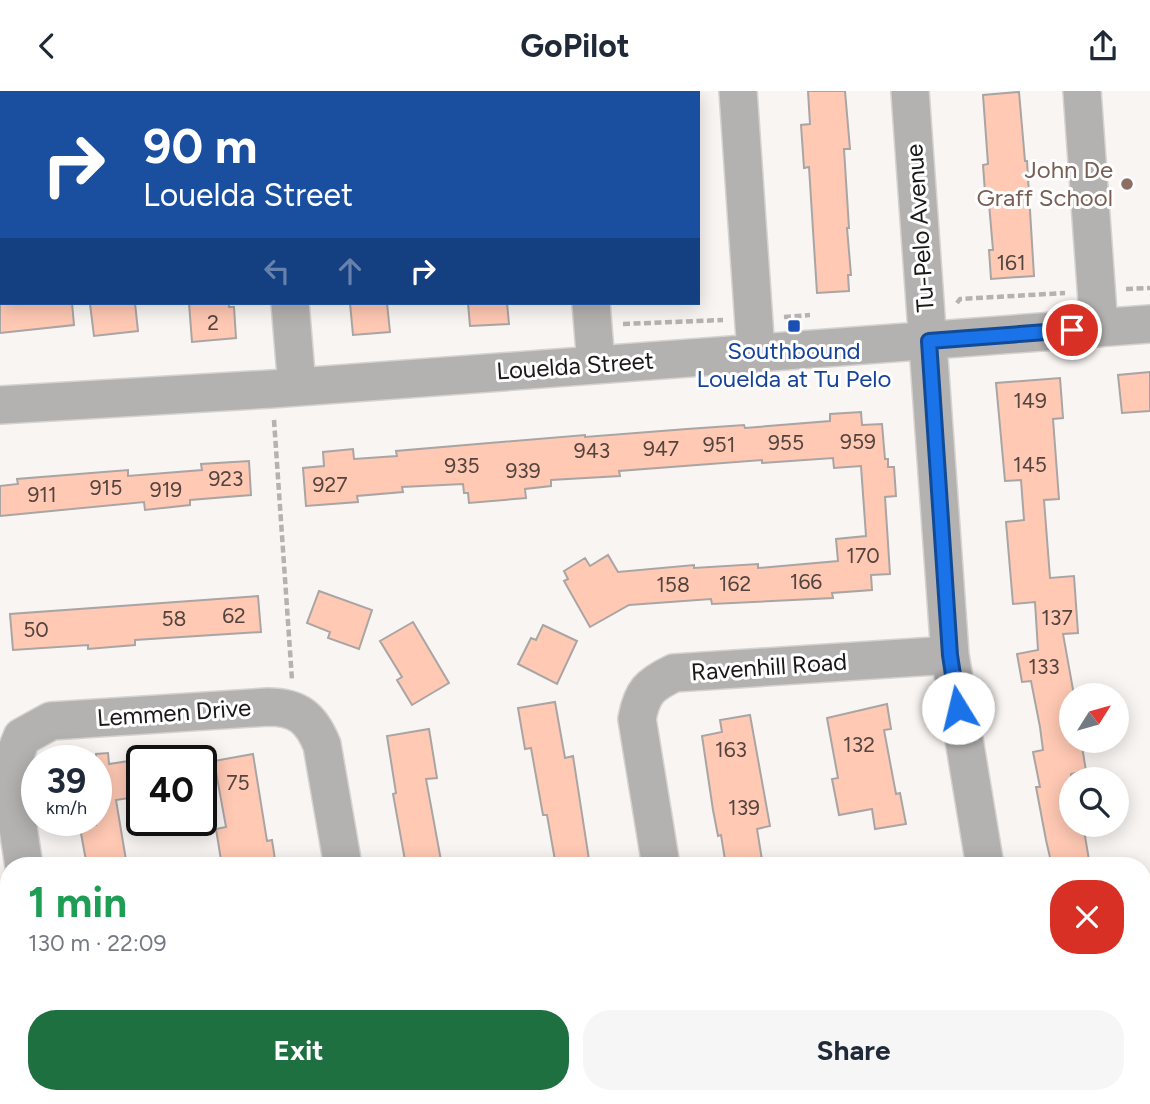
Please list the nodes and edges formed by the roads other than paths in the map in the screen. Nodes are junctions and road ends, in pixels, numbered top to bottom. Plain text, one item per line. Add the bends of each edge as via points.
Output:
1 (738, 91) edge
2 (910, 91) edge
3 (1082, 91) edge
4 (290, 305) edge
5 (591, 305) edge
6 (1150, 324) edge
7 (1099, 328) junction
8 (929, 341) junction
9 (756, 353) junction
10 (596, 364) junction
11 (284, 388) junction
12 (0, 405) edge
13 (950, 655) junction
14 (23, 857) edge
15 (341, 857) edge
16 (660, 857) edge
17 (984, 857) edge

1 - 9 street
2 - 8 street, Tu-Pelo Avenue
3 - 7 street
4 - 11 street
5 - 10 street
6 - 7 street, Louelda Street
7 - 8 street, Louelda Street
8 - 9 street, Louelda Street
8 - 13 street, Tu-Pelo Avenue
9 - 10 street, Louelda Street
10 - 11 street, Louelda Street
11 - 12 street, Louelda Street
13 - 16 street, Ravenhill Road via 674,673 647,689 637,719
13 - 17 street, Tu-Pelo Avenue
14 - 15 street, Lemmen Drive via 9,770 22,737 51,721 268,707 291,709 311,724 322,745

